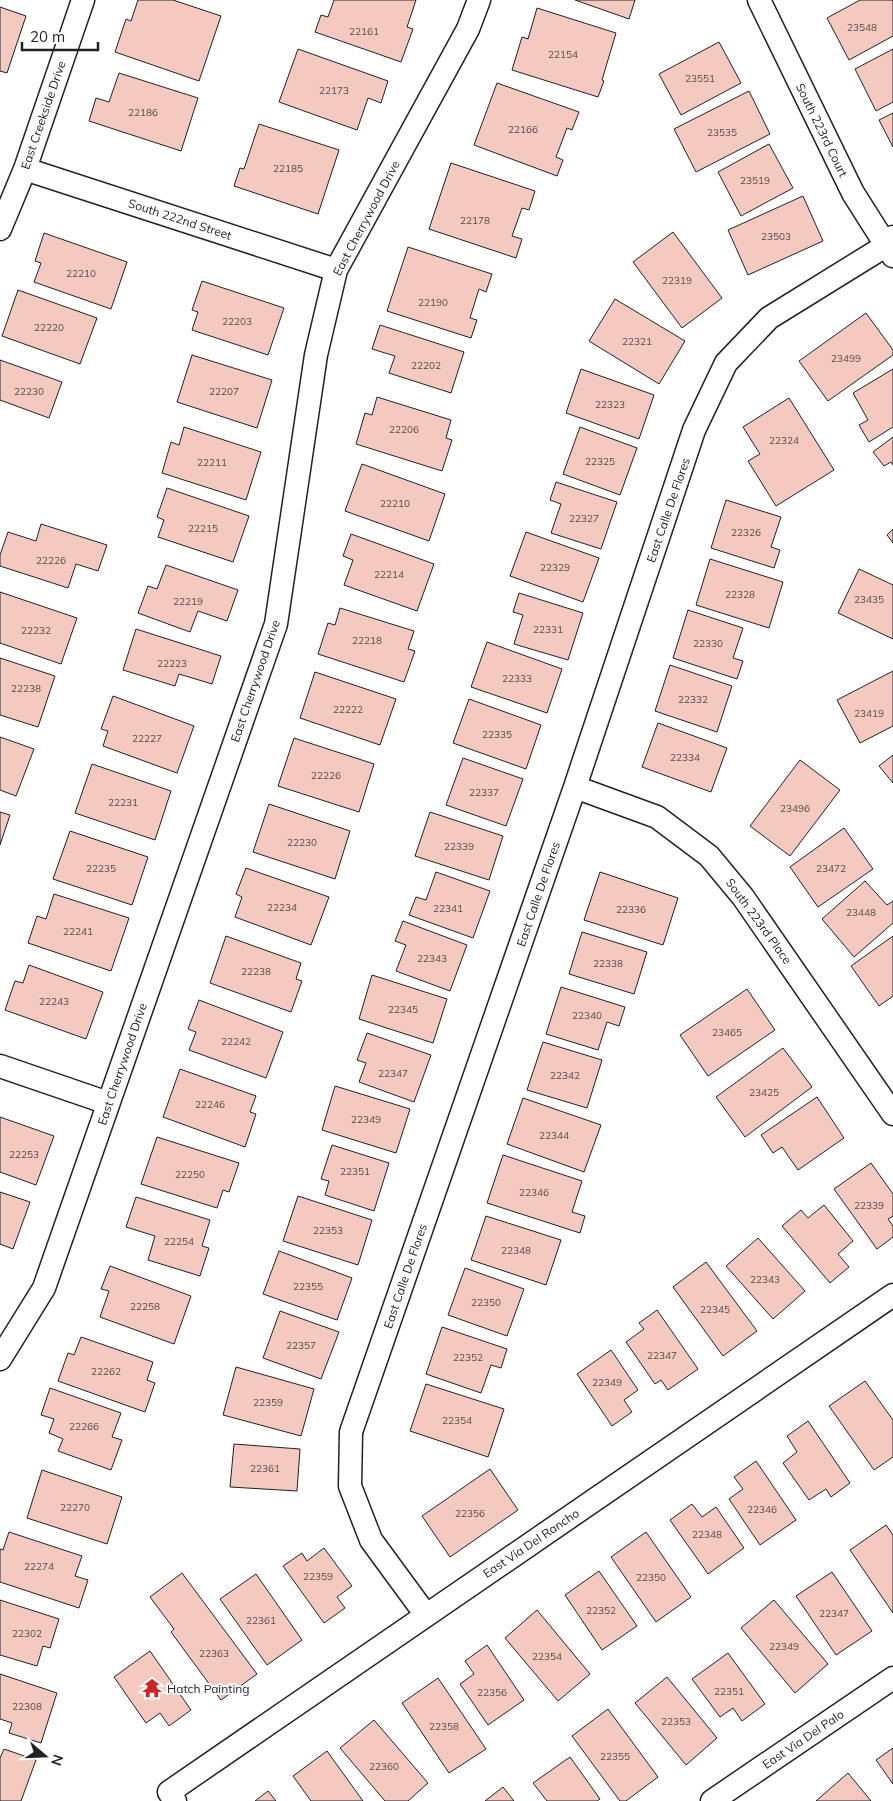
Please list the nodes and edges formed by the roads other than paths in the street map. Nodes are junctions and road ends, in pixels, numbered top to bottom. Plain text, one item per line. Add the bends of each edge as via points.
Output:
1 (83, 0) edge
2 (479, 0) edge
3 (759, 0) edge
4 (25, 169) junction
5 (0, 230) edge
6 (892, 245) edge
7 (336, 270) junction
8 (575, 787) junction
9 (0, 1066) edge
10 (108, 1103) junction
11 (893, 1114) edge
12 (893, 1295) edge
13 (0, 1358) edge
14 (426, 1615) junction
15 (893, 1678) edge
16 (172, 1796) edge
17 (712, 1801) edge

1 - 4 street, East Creekside Drive
2 - 7 street, East Cherrywood Drive via 468,28
3 - 6 street, South 223rd Court via 853,193
4 - 5 street, East Creekside Drive
4 - 7 street, South 222nd Street
6 - 8 street, East Calle De Flores via 769,318 726,363 694,430
7 - 10 street, East Cherrywood Drive via 316,355 276,624
8 - 11 street, South 223rd Place via 657,817 710,856 744,897
8 - 14 street, East Calle De Flores via 351,1432 350,1486 371,1540
9 - 10 street
10 - 13 street, East Cherrywood Drive via 44,1288
12 - 14 street, East Via Del Rancho
14 - 16 street, East Via Del Rancho
15 - 17 street, East Via Del Palo

